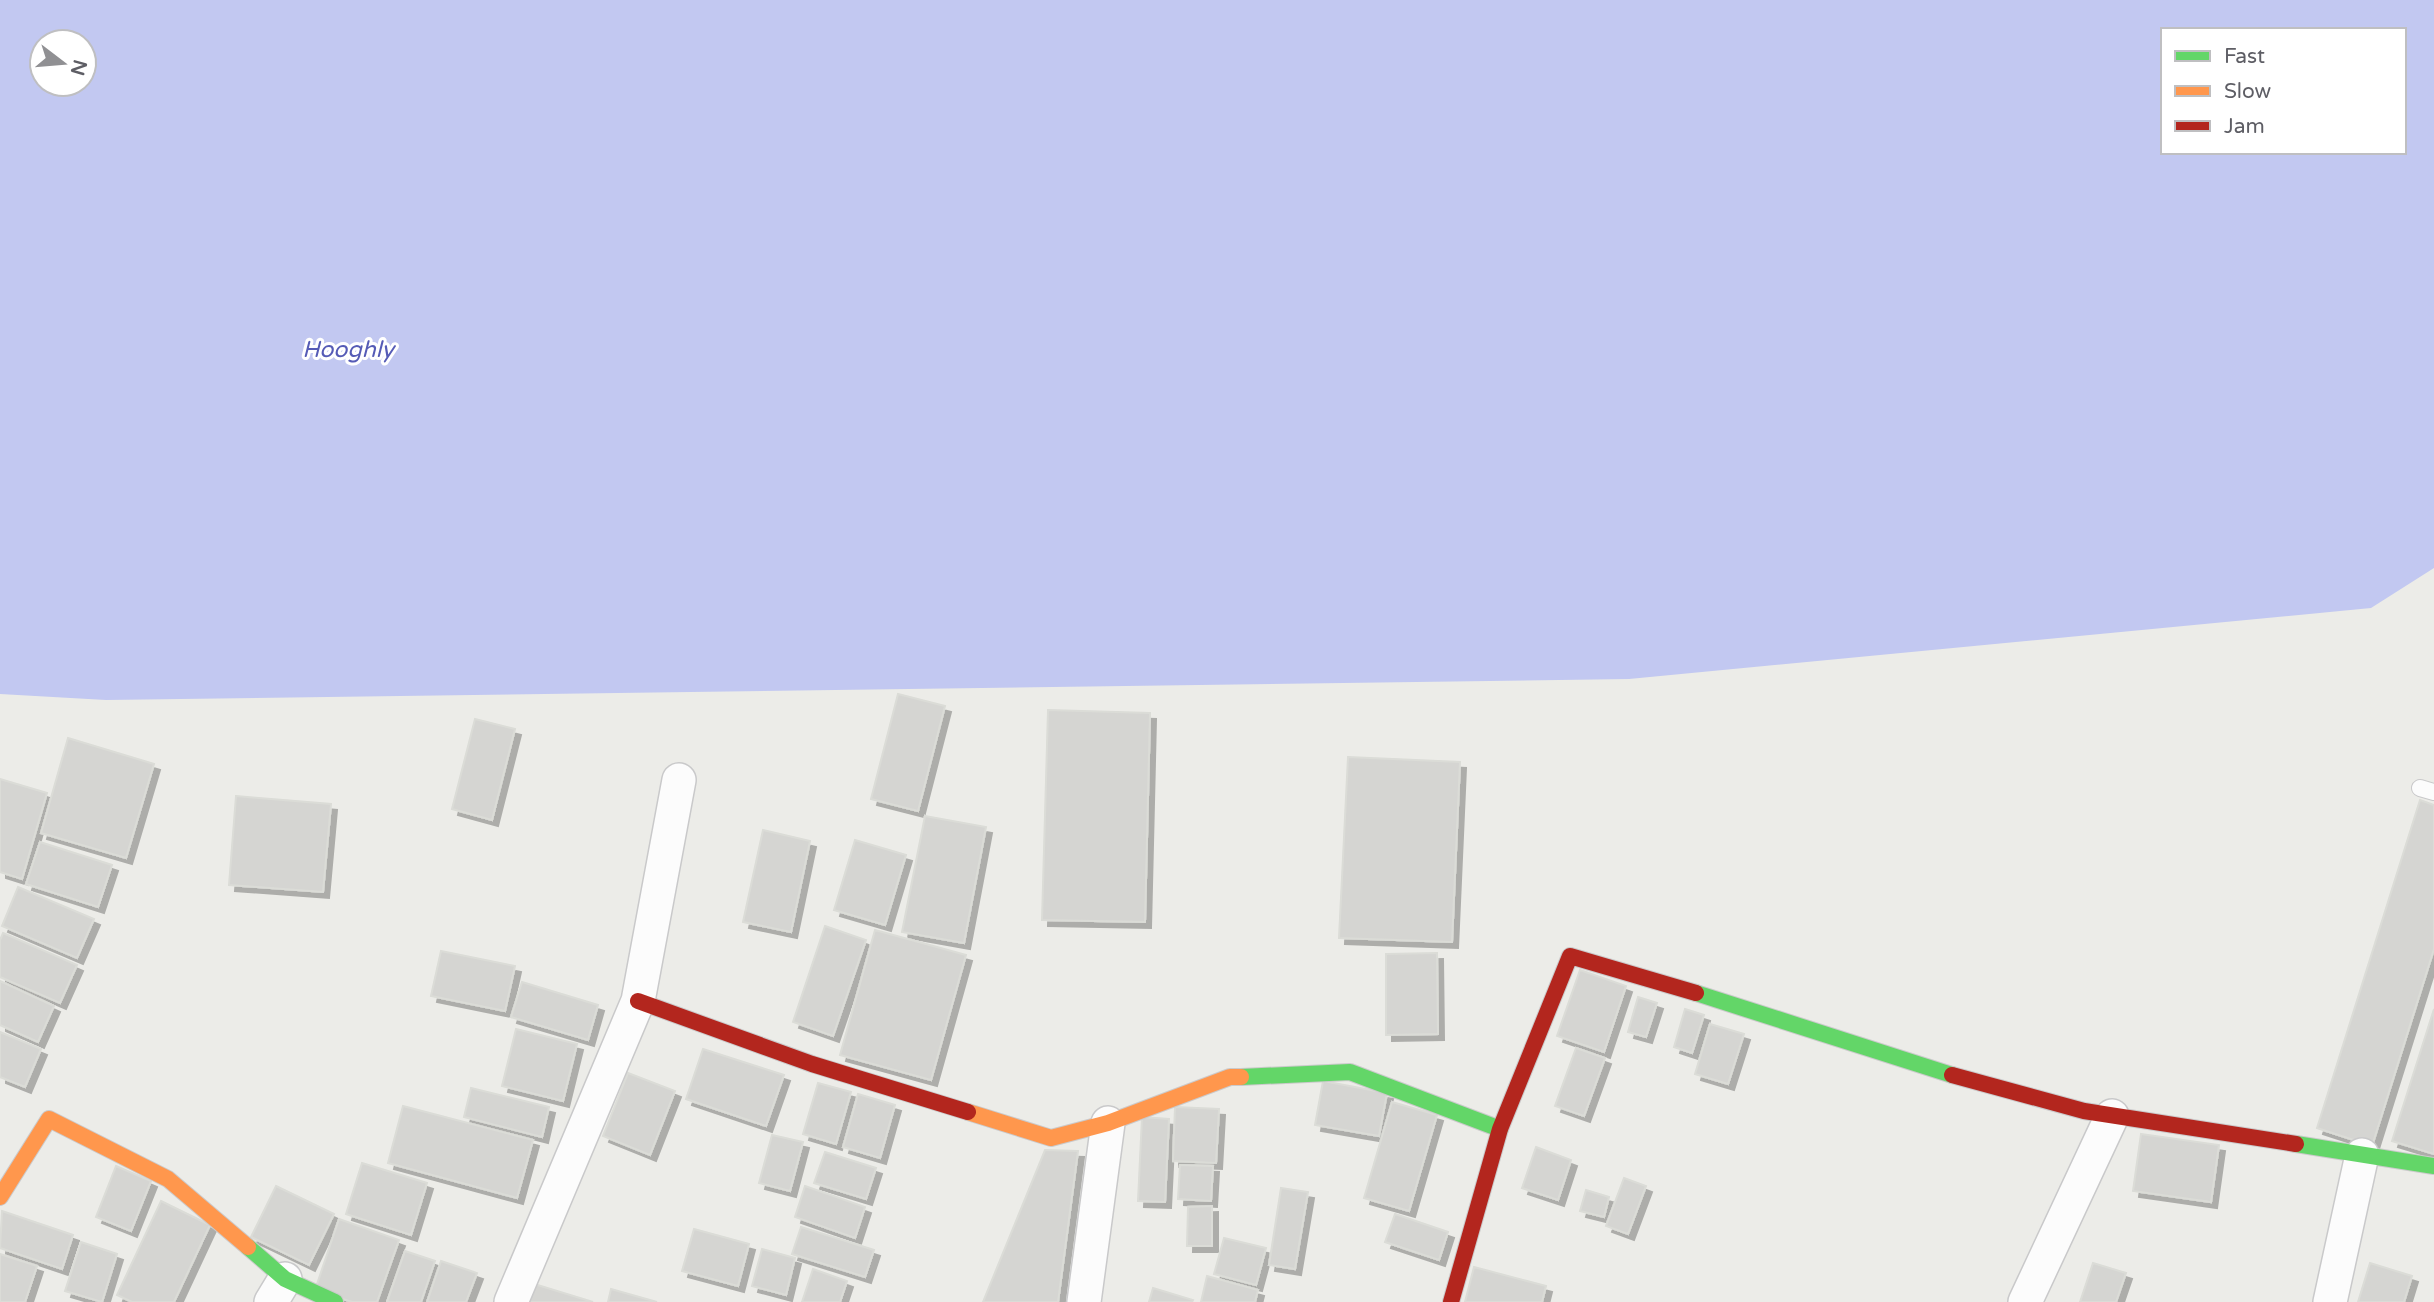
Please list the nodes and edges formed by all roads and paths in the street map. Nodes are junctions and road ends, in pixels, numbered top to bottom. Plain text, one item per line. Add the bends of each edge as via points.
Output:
1 (679, 780) dead end
2 (638, 1001) junction
3 (2112, 1116) junction
4 (1108, 1123) junction
5 (1500, 1129) junction
6 (2362, 1155) junction
7 (2434, 1166) edge
8 (0, 1197) edge
9 (278, 1291) edge
10 (335, 1302) edge
11 (511, 1302) edge
12 (1084, 1302) edge
13 (1451, 1302) edge
14 (2025, 1302) edge
15 (2330, 1302) edge

1 - 2 street
2 - 4 street via 813,1064 1051,1138
2 - 11 street
3 - 5 street via 1902,1061 1721,1000 1570,956
3 - 6 street
3 - 14 street
4 - 5 street via 1230,1077 1350,1072
4 - 12 street
5 - 13 street
6 - 7 street
6 - 15 street
8 - 9 street via 49,1119 168,1179
9 - 10 street

